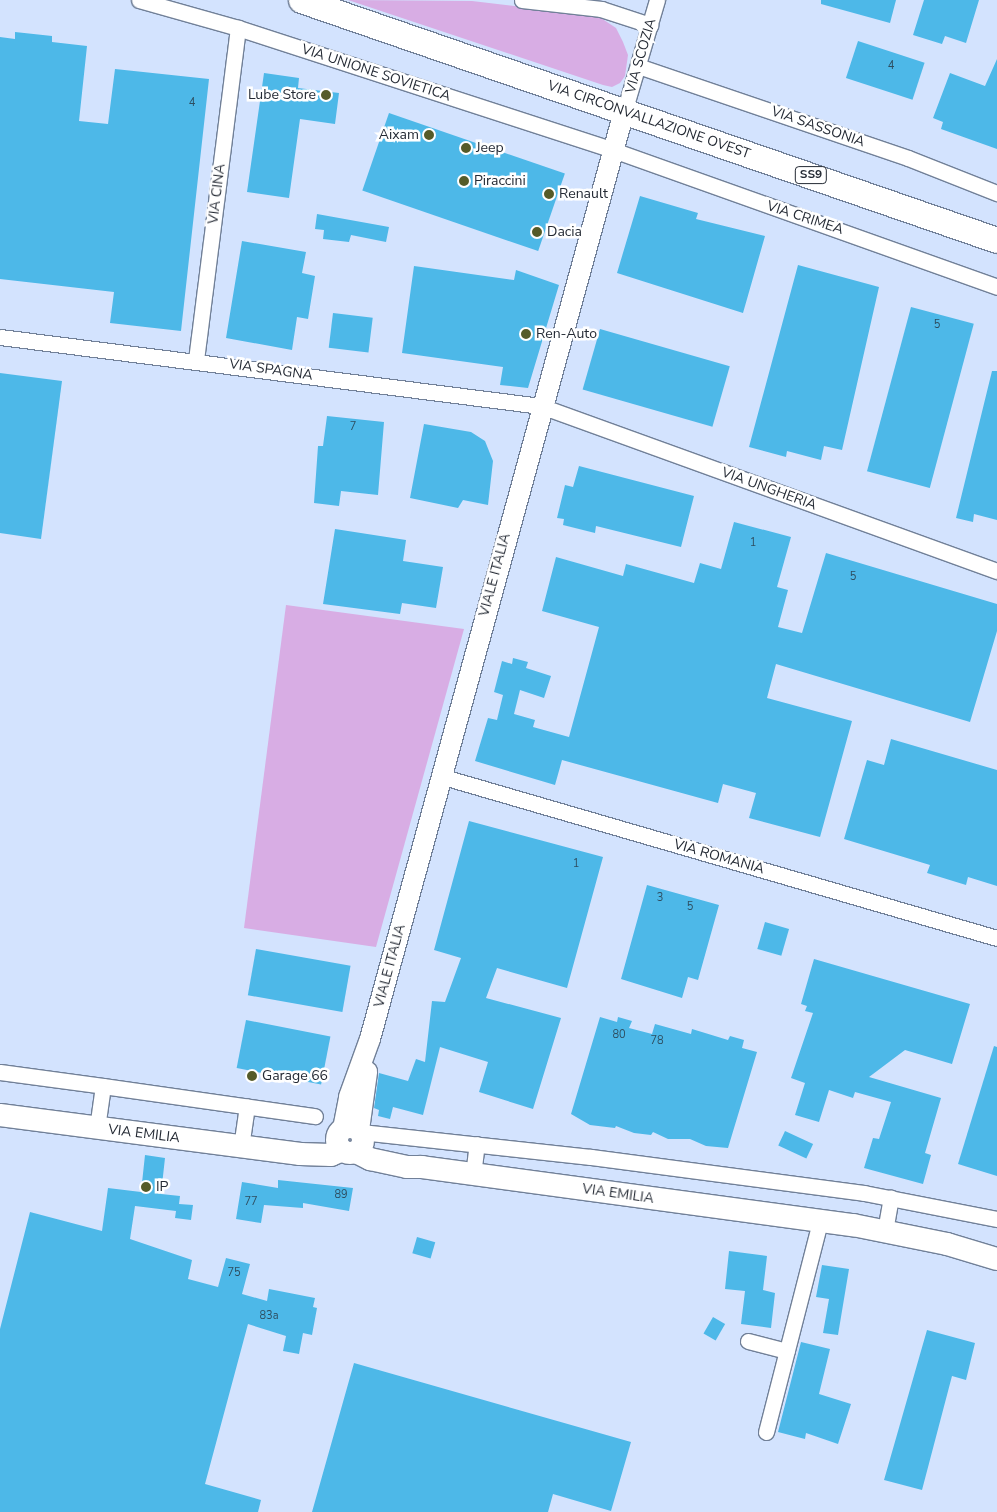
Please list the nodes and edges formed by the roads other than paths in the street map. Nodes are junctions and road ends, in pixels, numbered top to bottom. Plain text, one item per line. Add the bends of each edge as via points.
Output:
1 (139, 0) edge
2 (301, 0) edge
3 (522, 0) edge
4 (657, 0) edge
5 (650, 25) junction
6 (238, 28) junction
7 (638, 66) junction
8 (624, 112) junction
9 (613, 150) junction
10 (997, 192) edge
11 (997, 240) edge
12 (997, 287) edge
13 (0, 337) edge
14 (196, 360) junction
15 (541, 406) junction
16 (997, 571) edge
17 (440, 776) junction
18 (997, 938) edge
19 (0, 1072) edge
20 (103, 1086) junction
21 (248, 1106) junction
22 (0, 1115) edge
23 (315, 1116) dead end
24 (97, 1128) junction
25 (352, 1138) junction
26 (477, 1144) junction
27 (242, 1147) junction
28 (473, 1175) junction
29 (891, 1198) junction
30 (997, 1219) edge
31 (820, 1221) junction
32 (885, 1231) junction
33 (997, 1259) edge
34 (748, 1341) dead end
35 (787, 1351) junction
36 (766, 1432) dead end

1 - 6 street, VIA UNIONE SOVIETICA
2 - 8 main road, VIA CIRCONVALLAZIONE OVEST / SS9
3 - 5 street via 601,9
4 - 5 street, VIA SCOZIA
5 - 7 street, VIA SCOZIA
6 - 9 street, VIA UNIONE SOVIETICA
6 - 14 street, VIA CINA
7 - 8 street, VIA SCOZIA
7 - 10 street, VIA SASSONIA
8 - 9 street, VIALE ITALIA
8 - 11 main road, VIA CIRCONVALLAZIONE OVEST / SS9
9 - 12 street, VIA CRIMEA
9 - 15 street, VIALE ITALIA
13 - 14 street, VIA SPAGNA
14 - 15 street, VIA SPAGNA
15 - 16 street, VIA UNGHERIA
15 - 17 street, VIALE ITALIA
17 - 18 street, VIA ROMANIA
17 - 25 street, VIALE ITALIA via 370,1039
19 - 20 street
20 - 21 street
20 - 24 street
21 - 23 street
21 - 27 street
22 - 24 main road, VIA EMILIA
24 - 27 main road, VIA EMILIA
25 - 26 street
25 - 27 main road, VIA EMILIA via 331,1155
25 - 28 main road, VIA EMILIA via 370,1159
26 - 28 street
26 - 29 street
28 - 31 main road, VIA EMILIA
29 - 30 street
29 - 32 street
31 - 32 main road, VIA EMILIA
31 - 35 street
32 - 33 main road, VIA EMILIA
34 - 35 street
35 - 36 street

